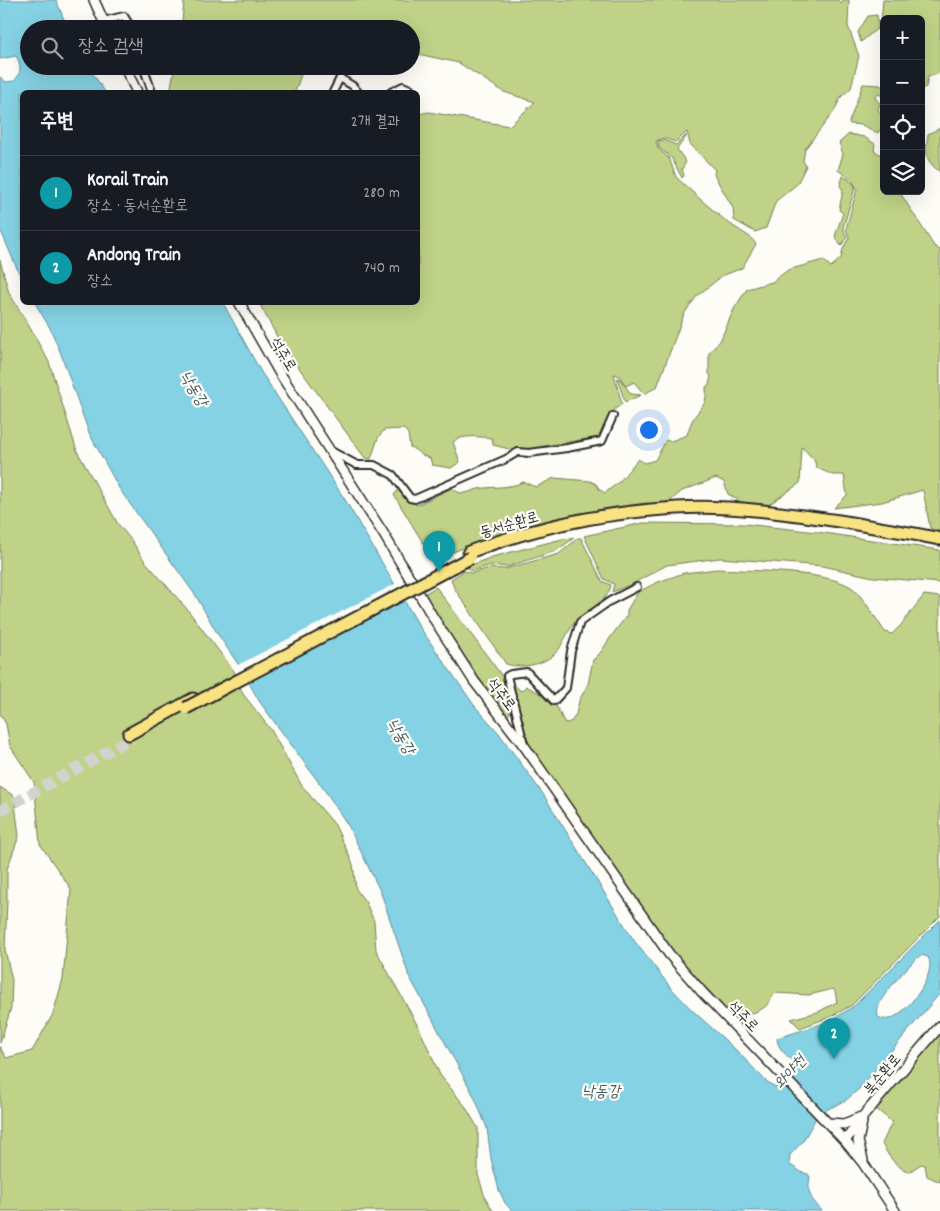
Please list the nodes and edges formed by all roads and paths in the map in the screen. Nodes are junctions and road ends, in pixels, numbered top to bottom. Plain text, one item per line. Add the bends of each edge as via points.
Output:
1 (94, 0) edge
2 (103, 20) edge
3 (116, 20) edge
4 (126, 20) edge
5 (128, 75) edge
6 (146, 75) edge
7 (136, 90) edge
8 (151, 90) edge
9 (335, 90) edge
10 (356, 90) edge
11 (395, 90) edge
12 (410, 90) edge
13 (241, 305) edge
14 (613, 416) dead end
15 (330, 450) junction
16 (940, 539) edge
17 (940, 544) edge
18 (470, 555) junction
19 (637, 587) dead end
20 (131, 736) tunnel mouth
21 (524, 747) junction
22 (940, 1026) edge
23 (865, 1114) junction
24 (828, 1123) junction
25 (845, 1141) junction
26 (863, 1163) junction
27 (895, 1211) edge

1 - 2 street
3 - 4 street via 124,16
5 - 7 street
6 - 8 street
9 - 10 street via 340,78
11 - 12 street via 403,86
13 - 15 street, 석주로 via 279,372
14 - 15 street via 602,441 518,452 415,499 410,498 393,475 374,465 357,465
15 - 21 street, 석주로 via 474,681
16 - 18 highway, 동서순환로 via 792,514 734,508 678,508 623,512 537,530 498,541
17 - 18 highway, 동서순환로 via 796,520 738,514 682,514 626,518 508,543
18 - 20 highway, 동서순환로, bridge
19 - 21 street via 580,622 571,651 566,688 554,701 528,672 508,676
21 - 24 street, 석주로 via 669,954
22 - 23 street, 북순환로
23 - 24 street via 848,1123
23 - 25 street, 북순환로
23 - 26 street via 858,1136
24 - 25 street
25 - 26 street
26 - 27 street

